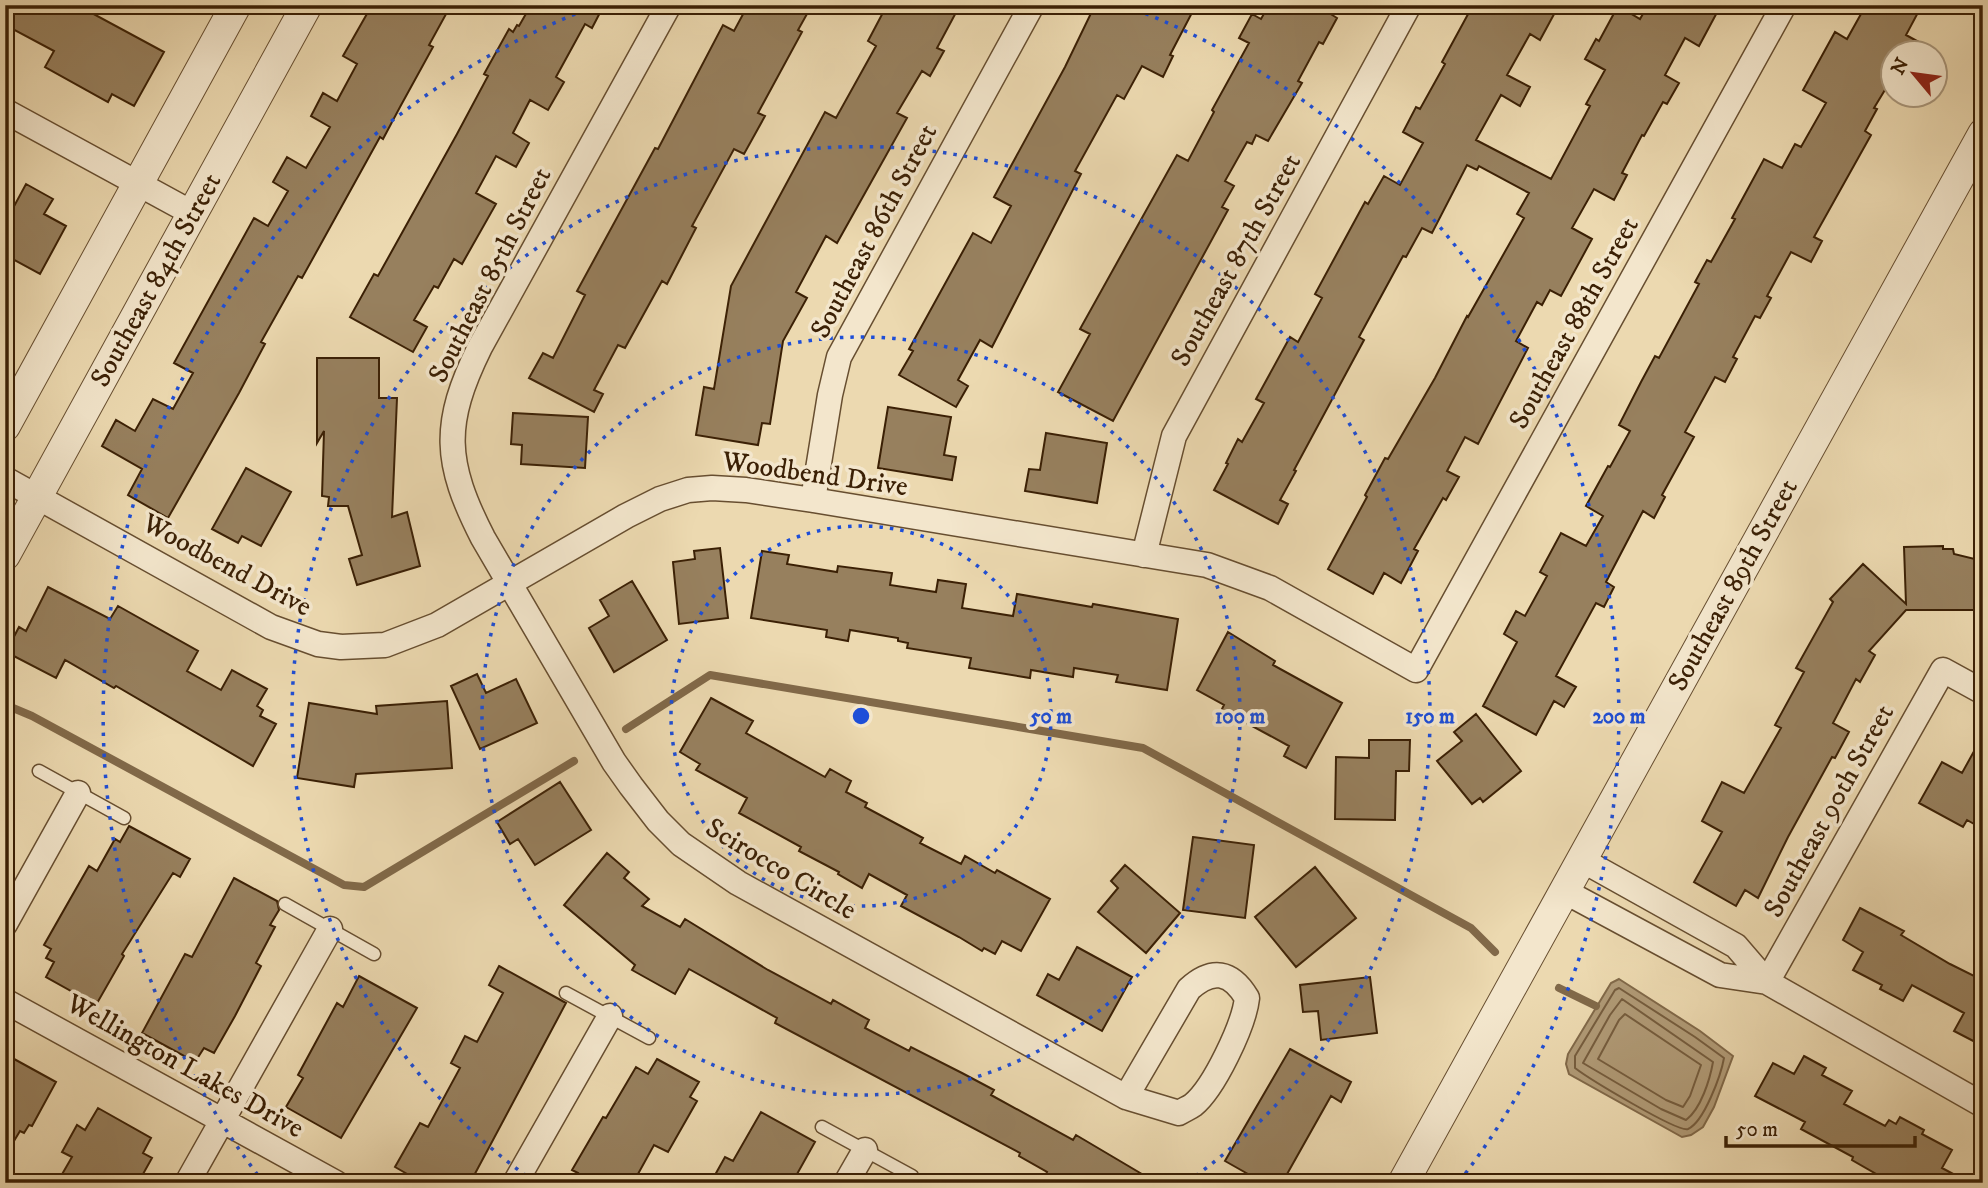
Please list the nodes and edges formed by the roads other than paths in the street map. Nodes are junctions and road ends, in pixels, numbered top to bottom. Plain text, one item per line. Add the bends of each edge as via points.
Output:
1 (236, 5) edge
2 (307, 5) edge
3 (669, 5) edge
4 (1032, 5) edge
5 (1409, 5) edge
6 (1784, 5) edge
7 (5, 111) edge
8 (1983, 134) edge
9 (138, 184) junction
10 (192, 214) junction
11 (5, 426) edge
12 (5, 479) edge
13 (37, 496) junction
14 (813, 500) junction
15 (5, 555) edge
16 (1144, 555) junction
17 (509, 583) junction
18 (1416, 670) joint
19 (1983, 692) edge
20 (39, 771) dead end
21 (78, 793) junction
22 (124, 818) dead end
23 (1582, 860) junction
24 (1564, 891) junction
25 (285, 904) dead end
26 (5, 924) edge
27 (330, 929) junction
28 (374, 954) dead end
29 (1767, 982) junction
30 (566, 993) dead end
31 (5, 1001) edge
32 (610, 1016) junction
33 (649, 1038) dead end
34 (1126, 1097) junction
35 (1983, 1105) edge
36 (222, 1120) junction
37 (822, 1128) dead end
38 (865, 1150) junction
39 (912, 1176) dead end
40 (187, 1183) edge
41 (336, 1183) edge
42 (515, 1183) edge
43 (846, 1183) edge
44 (1403, 1183) edge

1 - 9 street
2 - 10 street, Southeast 84th Street
3 - 17 street, Southeast 85th Street via 462,386 452,432 457,482
4 - 14 street, Southeast 86th Street via 839,357
5 - 16 street, Southeast 87th Street via 1174,436
6 - 18 street, Southeast 88th Street
7 - 9 street
8 - 23 street, Southeast 89th Street
9 - 10 street
9 - 11 street
10 - 13 street, Southeast 84th Street
12 - 13 street, Woodbend Drive
13 - 15 street, Southeast 84th Street
13 - 17 street, Woodbend Drive via 271,627 318,644 341,648 385,645 437,625
14 - 16 street, Woodbend Drive
14 - 17 street, Woodbend Drive via 746,490 688,490 626,516
16 - 18 street, Woodbend Drive via 1207,565 1247,578
17 - 34 street, Scirocco Circle via 614,762 681,844 738,883
19 - 29 street, Southeast 90th Street via 1943,670
20 - 21 lane
21 - 22 lane
21 - 26 street
23 - 24 street, Southeast 89th Street
23 - 29 street via 1736,946
24 - 29 street via 1720,975
24 - 44 street, Southeast 89th Street
25 - 27 lane
27 - 28 lane
27 - 36 street
29 - 35 street
30 - 32 lane
31 - 36 street, Wellington Lakes Drive
32 - 33 lane
32 - 42 street
34 - 34 street, Scirocco Circle via 1179,1113 1193,1105 1240,1028 1247,998 1240,987 1221,975 1212,975 1189,989
36 - 40 street
36 - 41 street, Wellington Lakes Drive
37 - 38 lane
38 - 39 lane
38 - 43 street

